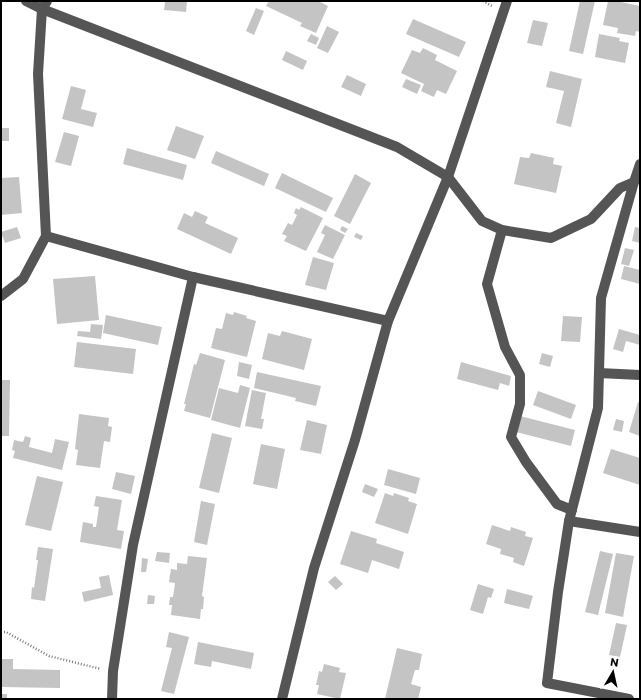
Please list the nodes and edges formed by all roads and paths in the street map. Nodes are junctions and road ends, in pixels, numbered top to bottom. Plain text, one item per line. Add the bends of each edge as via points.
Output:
1 (26, 1) edge
2 (507, 1) edge
3 (45, 5) edge
4 (640, 164) edge
5 (448, 177) junction
6 (637, 185) edge
7 (502, 230) junction
8 (46, 236) junction
9 (193, 277) junction
10 (1, 296) edge
11 (388, 321) junction
12 (599, 373) junction
13 (640, 375) edge
14 (572, 510) junction
15 (569, 521) junction
16 (640, 532) edge
17 (1, 632) edge
18 (113, 671) junction
19 (112, 699) edge
20 (282, 699) edge
21 (628, 699) edge

1 - 3 street
2 - 5 street
3 - 5 street via 397,147
3 - 8 street via 38,74
4 - 6 street
5 - 7 street via 482,221
5 - 11 street
6 - 7 street via 620,188 591,220 550,238
6 - 12 street via 601,298
7 - 14 street via 487,284 505,347 520,375 520,404 511,437 556,504
8 - 9 street
8 - 10 street via 23,279
9 - 11 street
9 - 18 street via 133,545
11 - 20 street via 355,440 314,568
12 - 13 street
12 - 14 street via 598,408
14 - 15 street
15 - 16 street
15 - 21 street via 547,684
17 - 18 path via 6,632 49,656
18 - 19 street

